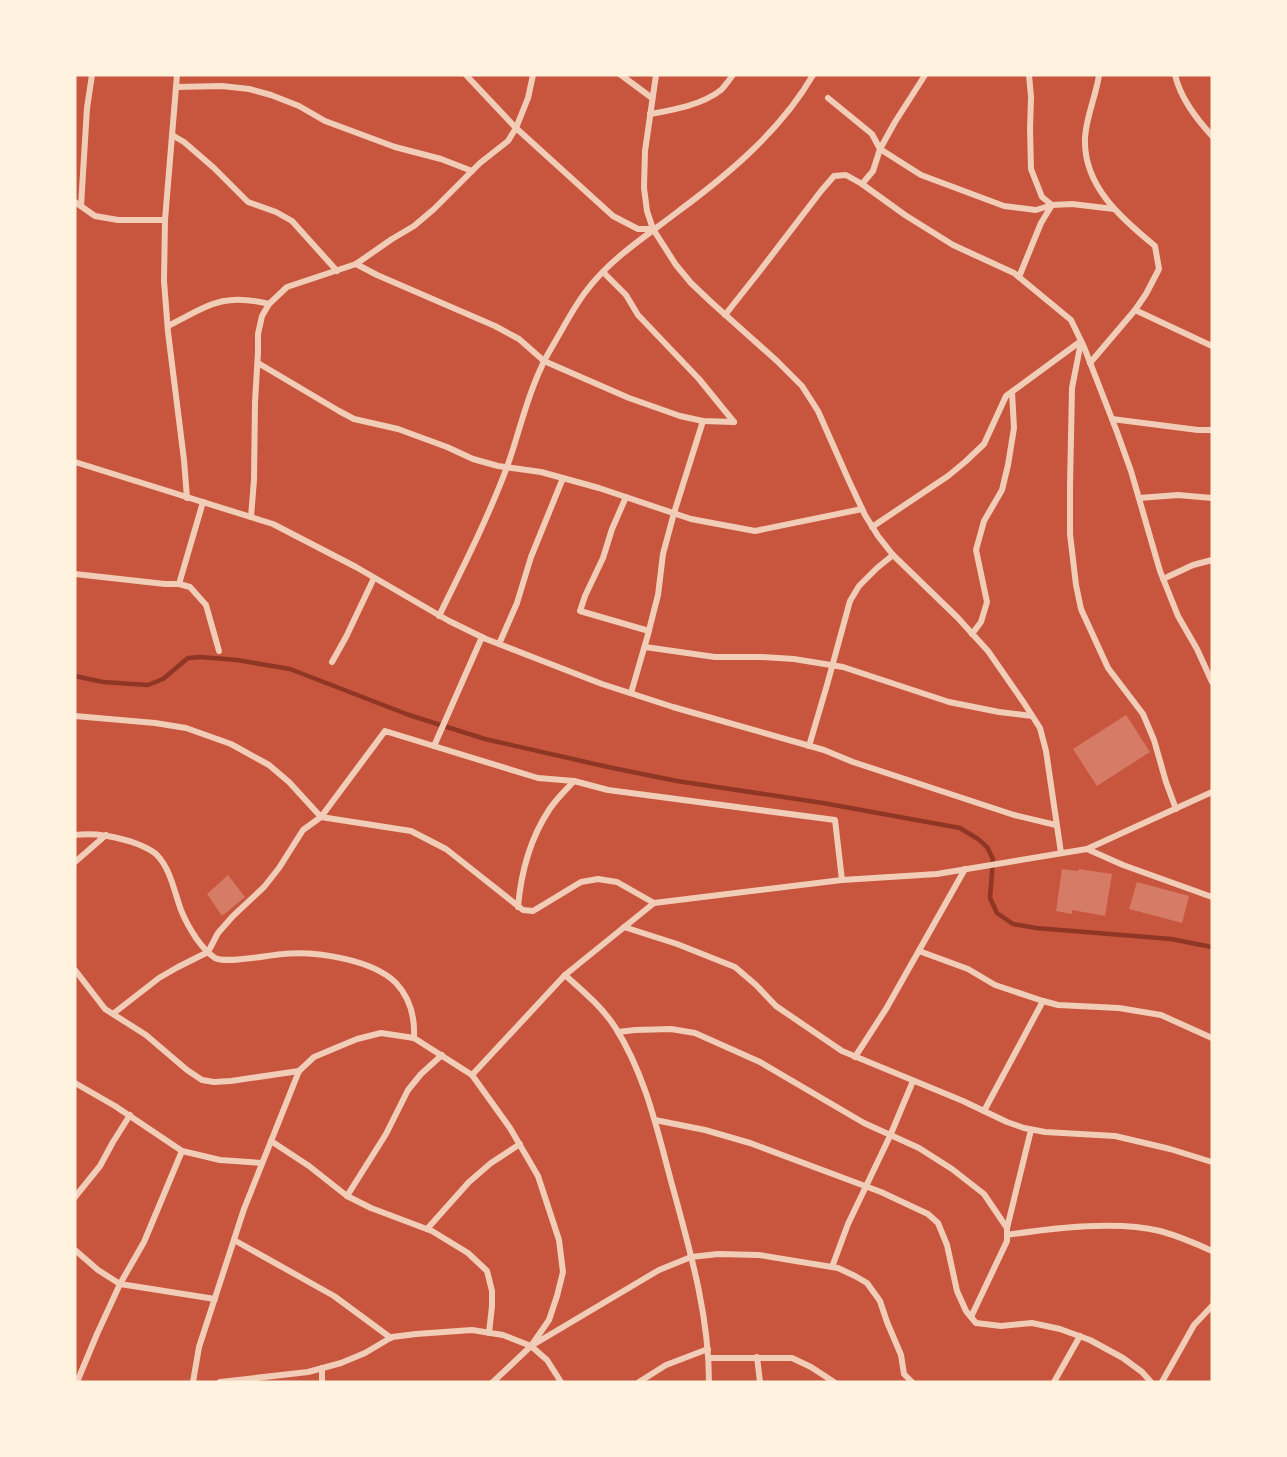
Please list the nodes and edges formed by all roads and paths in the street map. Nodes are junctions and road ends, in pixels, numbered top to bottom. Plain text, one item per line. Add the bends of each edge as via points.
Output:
1 (92, 75) edge
2 (177, 75) edge
3 (466, 75) edge
4 (533, 75) edge
5 (621, 75) edge
6 (656, 75) edge
7 (733, 75) edge
8 (813, 75) edge
9 (925, 75) edge
10 (1029, 75) edge
11 (1099, 75) edge
12 (1175, 75) edge
13 (176, 87) junction
14 (652, 98) junction
15 (828, 98) dead end
16 (650, 114) junction
17 (516, 128) junction
18 (172, 135) junction
19 (1212, 136) edge
20 (880, 149) junction
21 (472, 171) junction
22 (862, 184) junction
23 (78, 204) edge
24 (1052, 205) junction
25 (1115, 209) junction
26 (165, 220) junction
27 (653, 229) junction
28 (356, 264) junction
29 (337, 271) junction
30 (603, 272) junction
31 (1019, 277) junction
32 (269, 304) junction
33 (1135, 310) junction
34 (725, 315) junction
35 (168, 327) junction
36 (1081, 341) junction
37 (1212, 346) edge
38 (544, 362) junction
39 (258, 363) junction
40 (1090, 363) junction
41 (1012, 392) junction
42 (1112, 419) junction
43 (703, 421) junction
44 (1212, 430) edge
45 (75, 462) edge
46 (507, 467) junction
47 (562, 478) junction
48 (626, 497) junction
49 (188, 498) junction
50 (1139, 498) junction
51 (1212, 498) edge
52 (203, 502) junction
53 (862, 509) junction
54 (674, 513) junction
55 (251, 517) junction
56 (872, 527) junction
57 (893, 555) junction
58 (1212, 560) edge
59 (75, 574) edge
60 (374, 578) junction
61 (1163, 579) junction
62 (179, 584) junction
63 (439, 616) junction
64 (649, 631) junction
65 (972, 634) junction
66 (482, 637) junction
67 (499, 644) junction
68 (645, 646) junction
69 (219, 651) dead end
70 (332, 662) dead end
71 (833, 665) junction
72 (1212, 682) edge
73 (631, 693) junction
74 (75, 716) edge
75 (1032, 716) junction
76 (434, 746) junction
77 (809, 746) junction
78 (574, 781) junction
79 (1212, 792) edge
80 (1176, 809) junction
81 (321, 817) junction
82 (1056, 825) junction
83 (106, 834) junction
84 (75, 835) edge
85 (1087, 849) junction
86 (1061, 853) junction
87 (75, 862) edge
88 (965, 869) junction
89 (842, 880) junction
90 (1212, 897) edge
91 (654, 903) junction
92 (518, 907) junction
93 (624, 927) junction
94 (919, 951) junction
95 (208, 952) junction
96 (75, 970) edge
97 (565, 975) junction
98 (1043, 1001) junction
99 (114, 1013) junction
100 (618, 1032) junction
101 (414, 1038) junction
102 (1212, 1038) edge
103 (442, 1054) junction
104 (855, 1057) junction
105 (299, 1071) junction
106 (472, 1075) junction
107 (913, 1081) junction
108 (75, 1083) edge
109 (984, 1111) junction
110 (130, 1115) junction
111 (655, 1120) junction
112 (1031, 1130) junction
113 (890, 1136) junction
114 (271, 1141) junction
115 (520, 1144) junction
116 (182, 1151) junction
117 (1212, 1162) edge
118 (262, 1163) junction
119 (866, 1187) junction
120 (347, 1196) junction
121 (75, 1197) edge
122 (427, 1229) junction
123 (1007, 1232) junction
124 (234, 1240) junction
125 (75, 1250) edge
126 (1212, 1251) edge
127 (692, 1257) junction
128 (832, 1267) junction
129 (120, 1284) junction
130 (215, 1299) junction
131 (1212, 1306) edge
132 (970, 1317) junction
133 (489, 1333) junction
134 (1080, 1336) junction
135 (391, 1338) junction
136 (531, 1346) junction
137 (708, 1349) junction
138 (758, 1357) junction
139 (709, 1358) junction
140 (322, 1368) junction
141 (502, 1379) edge
142 (77, 1382) edge
143 (193, 1382) edge
144 (220, 1382) edge
145 (322, 1382) edge
146 (493, 1382) edge
147 (561, 1382) edge
148 (639, 1382) edge
149 (710, 1382) edge
150 (760, 1382) edge
151 (834, 1382) edge
152 (912, 1382) edge
153 (1054, 1382) edge
154 (1151, 1382) edge
155 (1162, 1382) edge

1 - 23 street
2 - 13 street
3 - 17 street
4 - 17 street
5 - 14 street
6 - 14 street
7 - 16 street via 721,90 704,99
8 - 27 street via 773,129 716,182
9 - 20 street
10 - 24 street via 1031,169 1042,197
11 - 25 street via 1087,124 1087,161 1098,188
12 - 19 street via 1196,118
13 - 18 street
13 - 21 street via 249,89 395,147
14 - 16 street
15 - 20 street via 872,134
16 - 27 street via 644,188
17 - 21 street via 508,141
17 - 27 street via 613,216 638,228
18 - 26 street
18 - 29 street via 214,168 248,202 292,221
20 - 22 street via 873,171
20 - 24 street via 921,175 1004,206 1036,210
21 - 28 street via 414,226
22 - 31 street via 954,245
22 - 34 street via 846,175 834,176
23 - 26 street via 94,216
24 - 25 street
24 - 31 street
25 - 33 street via 1155,246 1159,269
26 - 35 street
27 - 30 street
27 - 34 street via 691,283
28 - 29 street
28 - 38 street via 495,326 519,339
29 - 32 street via 287,287
30 - 38 street via 587,289
30 - 43 street via 734,422
31 - 36 street via 1071,320
32 - 35 street via 231,299 214,303
32 - 39 street via 258,334
33 - 37 street
33 - 40 street
34 - 53 street via 802,386 818,411
35 - 49 street
36 - 40 street
36 - 41 street
36 - 80 street via 1072,388 1070,486 1070,534 1080,602 1108,668 1143,714
38 - 43 street via 629,398
38 - 46 street
39 - 46 street via 354,419 398,429 473,459
39 - 55 street
40 - 42 street
41 - 56 street via 1006,396 984,444 948,476
41 - 65 street via 1014,428 1008,465 1002,490 984,521 976,550 987,603
42 - 44 street
42 - 50 street
43 - 54 street
45 - 49 street
46 - 47 street
46 - 63 street
47 - 48 street
47 - 67 street
48 - 54 street
48 - 64 street via 580,611
49 - 52 street
50 - 51 street
50 - 61 street
52 - 55 street
52 - 62 street
53 - 54 street via 755,531
53 - 56 street
54 - 64 street
55 - 60 street via 273,524
56 - 57 street
57 - 65 street
57 - 71 street via 859,586 850,601
58 - 61 street
59 - 62 street
60 - 63 street
60 - 70 street
61 - 72 street
62 - 69 street via 190,587 206,605
63 - 66 street
64 - 68 street
65 - 75 street
66 - 67 street
66 - 76 street
67 - 73 street
68 - 71 street via 715,657 794,659
68 - 73 street
71 - 75 street via 949,702
71 - 77 street
73 - 77 street
74 - 81 street via 186,728 231,744 269,765
75 - 82 street via 1040,728 1046,752
76 - 78 street via 538,778
76 - 81 street via 385,731
77 - 82 street via 1014,815
78 - 89 street via 608,790 835,820
78 - 92 street via 550,808 536,833 520,881
79 - 80 street
80 - 85 street
81 - 92 street via 411,831 446,849
81 - 95 street via 303,830 279,868 218,933
82 - 86 street
83 - 84 street
83 - 87 street
83 - 95 street via 156,854 167,870 190,930
85 - 86 street
85 - 90 street
86 - 88 street
88 - 89 street
88 - 94 street
89 - 91 street
91 - 92 street via 618,882 598,879 581,882 533,911
91 - 93 street
93 - 97 street
93 - 104 street via 735,967 776,1006
94 - 98 street via 968,969 995,985
94 - 104 street
95 - 99 street via 159,978
95 - 101 street via 216,959 233,960 286,953 326,954 364,964 396,983 409,1003 415,1023
96 - 99 street via 105,1009
97 - 100 street via 594,1000
97 - 106 street
98 - 102 street via 1161,1015
98 - 109 street
99 - 105 street via 202,1080 231,1081
100 - 111 street
100 - 113 street via 671,1029 695,1033 760,1062
101 - 103 street
101 - 105 street via 381,1033 357,1039 314,1057
103 - 106 street
103 - 120 street via 408,1090
104 - 107 street
105 - 114 street
106 - 115 street
107 - 109 street
107 - 113 street
108 - 110 street
109 - 112 street
110 - 116 street
110 - 121 street via 100,1166
111 - 119 street via 750,1143
111 - 127 street
112 - 117 street via 1115,1136
112 - 123 street
113 - 119 street
113 - 123 street via 919,1149 972,1184 984,1194
114 - 118 street
114 - 120 street
115 - 122 street via 469,1182
115 - 136 street via 538,1176 559,1240 563,1272 549,1320
116 - 118 street via 220,1160
116 - 129 street via 144,1242
118 - 124 street
119 - 128 street
119 - 132 street via 928,1214 938,1223 957,1291
120 - 122 street
122 - 133 street via 468,1253 487,1271 492,1292
123 - 126 street via 1134,1228 1158,1231
123 - 132 street via 1007,1241
124 - 130 street
124 - 135 street via 334,1296
125 - 129 street
127 - 128 street via 759,1255
127 - 136 street via 659,1270
127 - 137 street
128 - 152 street via 867,1283 880,1301 901,1355 904,1374
129 - 130 street
129 - 142 street
130 - 143 street via 199,1347
131 - 155 street via 1194,1325
132 - 134 street via 976,1323 1032,1323
133 - 135 street via 472,1330
133 - 136 street
134 - 153 street
134 - 154 street via 1123,1358
135 - 140 street
136 - 141 street
136 - 147 street via 547,1360
137 - 139 street
137 - 148 street via 666,1365
138 - 139 street
138 - 150 street
138 - 151 street via 792,1358
139 - 149 street
140 - 144 street
140 - 145 street
141 - 146 street

